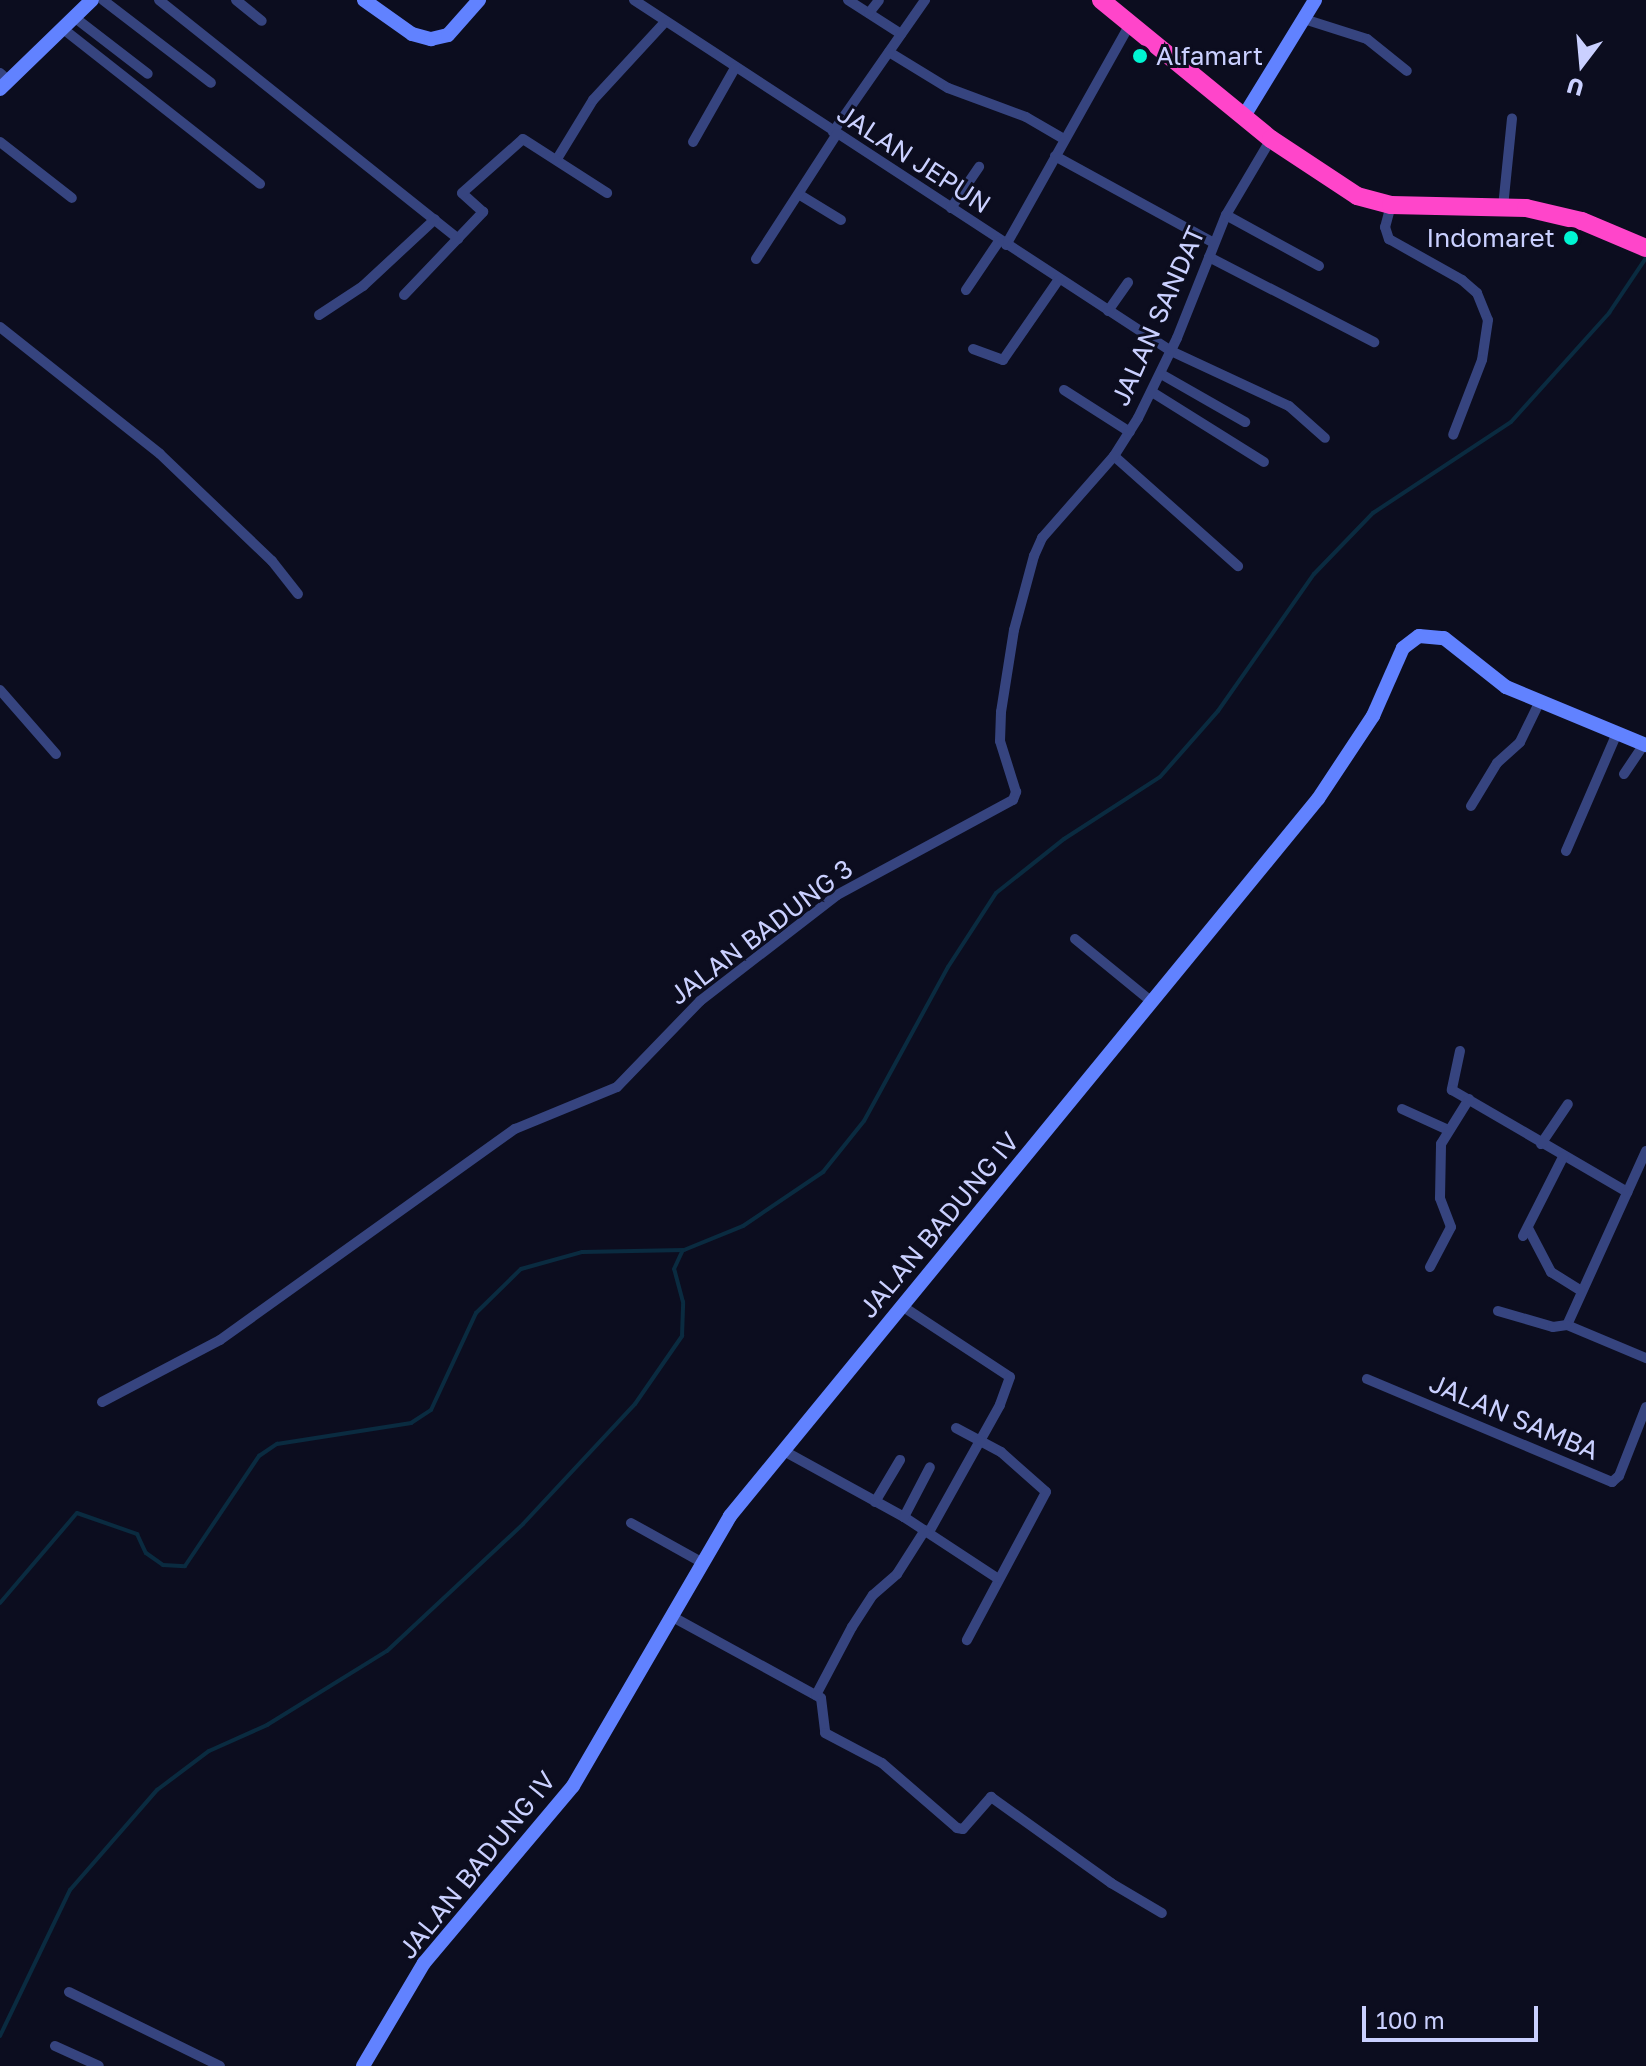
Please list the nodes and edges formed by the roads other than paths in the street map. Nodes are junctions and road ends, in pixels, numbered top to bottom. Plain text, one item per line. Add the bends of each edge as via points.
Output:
1 (92, 0) edge
2 (103, 0) edge
3 (159, 0) edge
4 (236, 0) edge
5 (364, 0) edge
6 (479, 0) edge
7 (634, 0) edge
8 (848, 0) edge
9 (879, 0) edge
10 (925, 0) edge
11 (1101, 0) edge
12 (1315, 0) edge
13 (869, 13) junction
14 (74, 17) junction
15 (1304, 19) junction
16 (262, 21) dead end
17 (665, 22) junction
18 (1130, 24) junction
19 (62, 28) junction
20 (901, 34) junction
21 (889, 52) junction
22 (735, 68) junction
23 (1407, 71) dead end
24 (148, 74) dead end
25 (3, 81) edge
26 (211, 83) dead end
27 (1244, 116) junction
28 (1512, 118) dead end
29 (835, 133) junction
30 (1064, 139) junction
31 (1271, 139) junction
32 (0, 142) edge
33 (693, 142) dead end
34 (1055, 156) junction
35 (557, 159) junction
36 (979, 167) dead end
37 (260, 184) dead end
38 (607, 193) dead end
39 (800, 195) junction
40 (72, 198) dead end
41 (1391, 205) junction
42 (1503, 207) junction
43 (951, 208) junction
44 (1226, 215) junction
45 (435, 219) junction
46 (841, 220) dead end
47 (458, 239) junction
48 (1002, 243) junction
49 (1214, 243) junction
50 (1646, 248) edge
51 (1209, 257) junction
52 (756, 259) dead end
53 (1319, 266) dead end
54 (1059, 279) junction
55 (1128, 282) dead end
56 (966, 290) dead end
57 (404, 295) dead end
58 (1108, 311) junction
59 (319, 315) dead end
60 (0, 327) edge
61 (1374, 342) dead end
62 (973, 349) dead end
63 (1171, 351) junction
64 (1161, 374) junction
65 (1064, 390) dead end
66 (1152, 392) junction
67 (1245, 422) dead end
68 (1130, 432) junction
69 (1453, 435) dead end
70 (1325, 438) dead end
71 (1114, 456) junction
72 (1264, 462) dead end
73 (1238, 566) dead end
74 (298, 594) dead end
75 (1009, 655) joint
76 (0, 690) edge
77 (1540, 701) junction
78 (1617, 733) junction
79 (1645, 745) edge
80 (56, 754) dead end
81 (1624, 774) dead end
82 (1471, 806) dead end
83 (1566, 851) dead end
84 (1075, 939) dead end
85 (1152, 1002) junction
86 (1460, 1051) dead end
87 (1473, 1102) junction
88 (1568, 1104) dead end
89 (1402, 1109) dead end
90 (1446, 1129) junction
91 (1541, 1144) junction
92 (1646, 1151) edge
93 (1563, 1157) junction
94 (1627, 1192) junction
95 (1430, 1267) dead end
96 (1580, 1290) junction
97 (902, 1306) junction
98 (1498, 1311) dead end
99 (1567, 1325) junction
100 (1646, 1345) edge
101 (1644, 1357) edge
102 (1367, 1379) dead end
103 (102, 1402) dead end
104 (1646, 1407) edge
105 (956, 1428) dead end
106 (981, 1441) junction
107 (784, 1451) junction
108 (900, 1460) dead end
109 (930, 1467) dead end
110 (875, 1502) junction
111 (904, 1517) junction
112 (631, 1523) dead end
113 (927, 1531) junction
114 (701, 1562) junction
115 (997, 1578) junction
116 (671, 1616) junction
117 (967, 1640) dead end
118 (816, 1695) junction
119 (1162, 1913) dead end
120 (69, 1992) dead end
121 (55, 2046) dead end
122 (99, 2066) edge
123 (220, 2066) edge
124 (363, 2066) edge

1 - 14 street
2 - 26 street
3 - 45 street
4 - 16 street
5 - 6 street via 404,30 431,39 448,35
7 - 17 street, JALAN JEPUN
8 - 13 street
9 - 13 street
10 - 20 street
11 - 18 highway
12 - 15 street
13 - 20 street
14 - 19 street
14 - 24 street
15 - 23 street via 1367,39
15 - 27 street
17 - 22 street, JALAN JEPUN
17 - 35 street via 593,100
18 - 27 highway
18 - 30 street
19 - 25 street
19 - 37 street
20 - 21 street
21 - 29 street
21 - 30 street via 959,94 1026,117
22 - 29 street, JALAN JEPUN
22 - 33 street
27 - 31 highway
28 - 42 street
29 - 39 street
29 - 43 street, JALAN JEPUN
30 - 34 street
31 - 41 highway via 1343,189
31 - 44 street, JALAN SANDAT
32 - 40 street
34 - 48 street
34 - 49 street
35 - 38 street
35 - 47 street via 523,139 462,193 483,212
36 - 43 street
39 - 46 street
39 - 52 street
41 - 42 highway
41 - 69 street via 1385,227 1389,239 1462,280 1477,293 1488,320 1482,360
42 - 50 highway via 1559,215
43 - 48 street, JALAN JEPUN
44 - 49 street, JALAN SANDAT
44 - 53 street
45 - 47 street
45 - 59 street via 363,286
47 - 57 street
48 - 54 street, JALAN JEPUN
48 - 56 street
49 - 51 street, JALAN SANDAT
51 - 61 street
51 - 63 street, JALAN SANDAT
54 - 58 street, JALAN JEPUN
54 - 62 street via 1003,360
55 - 58 street
58 - 63 street, JALAN JEPUN
60 - 74 street via 170,463 272,561
63 - 64 street, JALAN SANDAT
63 - 70 street, JALAN JEPUN via 1289,406
64 - 66 street, JALAN SANDAT
64 - 67 street
65 - 68 street
66 - 68 street, JALAN SANDAT
66 - 72 street
68 - 71 street, JALAN SANDAT
71 - 73 street
71 - 75 street, JALAN SANDAT via 1042,538
75 - 103 street, JALAN BADUNG 3 via 1000,741 1016,792 1013,800 837,895 700,1001 617,1087 515,1129 220,1340
76 - 80 street
77 - 78 street, JALAN BADUNG IV
77 - 82 street via 1520,742 1497,763
77 - 85 street, JALAN BADUNG IV via 1483,673 1451,642 1428,635 1403,648 1373,716 1318,799
78 - 79 street, JALAN BADUNG IV
78 - 83 street
79 - 81 street
84 - 85 street
85 - 97 street, JALAN BADUNG IV
86 - 87 street via 1451,1088
87 - 90 street
87 - 91 street
88 - 91 street
89 - 90 street
90 - 95 street via 1439,1186 1451,1227
91 - 93 street
92 - 94 street
93 - 94 street
93 - 96 street via 1526,1232 1551,1272
94 - 96 street
96 - 99 street
97 - 106 street via 1010,1377
97 - 107 street, JALAN BADUNG IV
98 - 99 street via 1553,1327
99 - 101 street
100 - 101 street
102 - 104 street, JALAN SAMBA via 1612,1482
105 - 106 street
106 - 113 street
106 - 115 street via 1046,1492
107 - 110 street
107 - 114 street, JALAN BADUNG IV via 730,1516
108 - 110 street
109 - 111 street
110 - 111 street
111 - 113 street
112 - 114 street
113 - 115 street
113 - 118 street via 897,1574 873,1595
114 - 116 street, JALAN BADUNG IV
115 - 117 street
116 - 118 street
116 - 124 street, JALAN BADUNG IV via 573,1786 429,1956
118 - 119 street via 825,1708 825,1733 882,1763 957,1828 963,1829 991,1797
120 - 123 street
121 - 122 street

